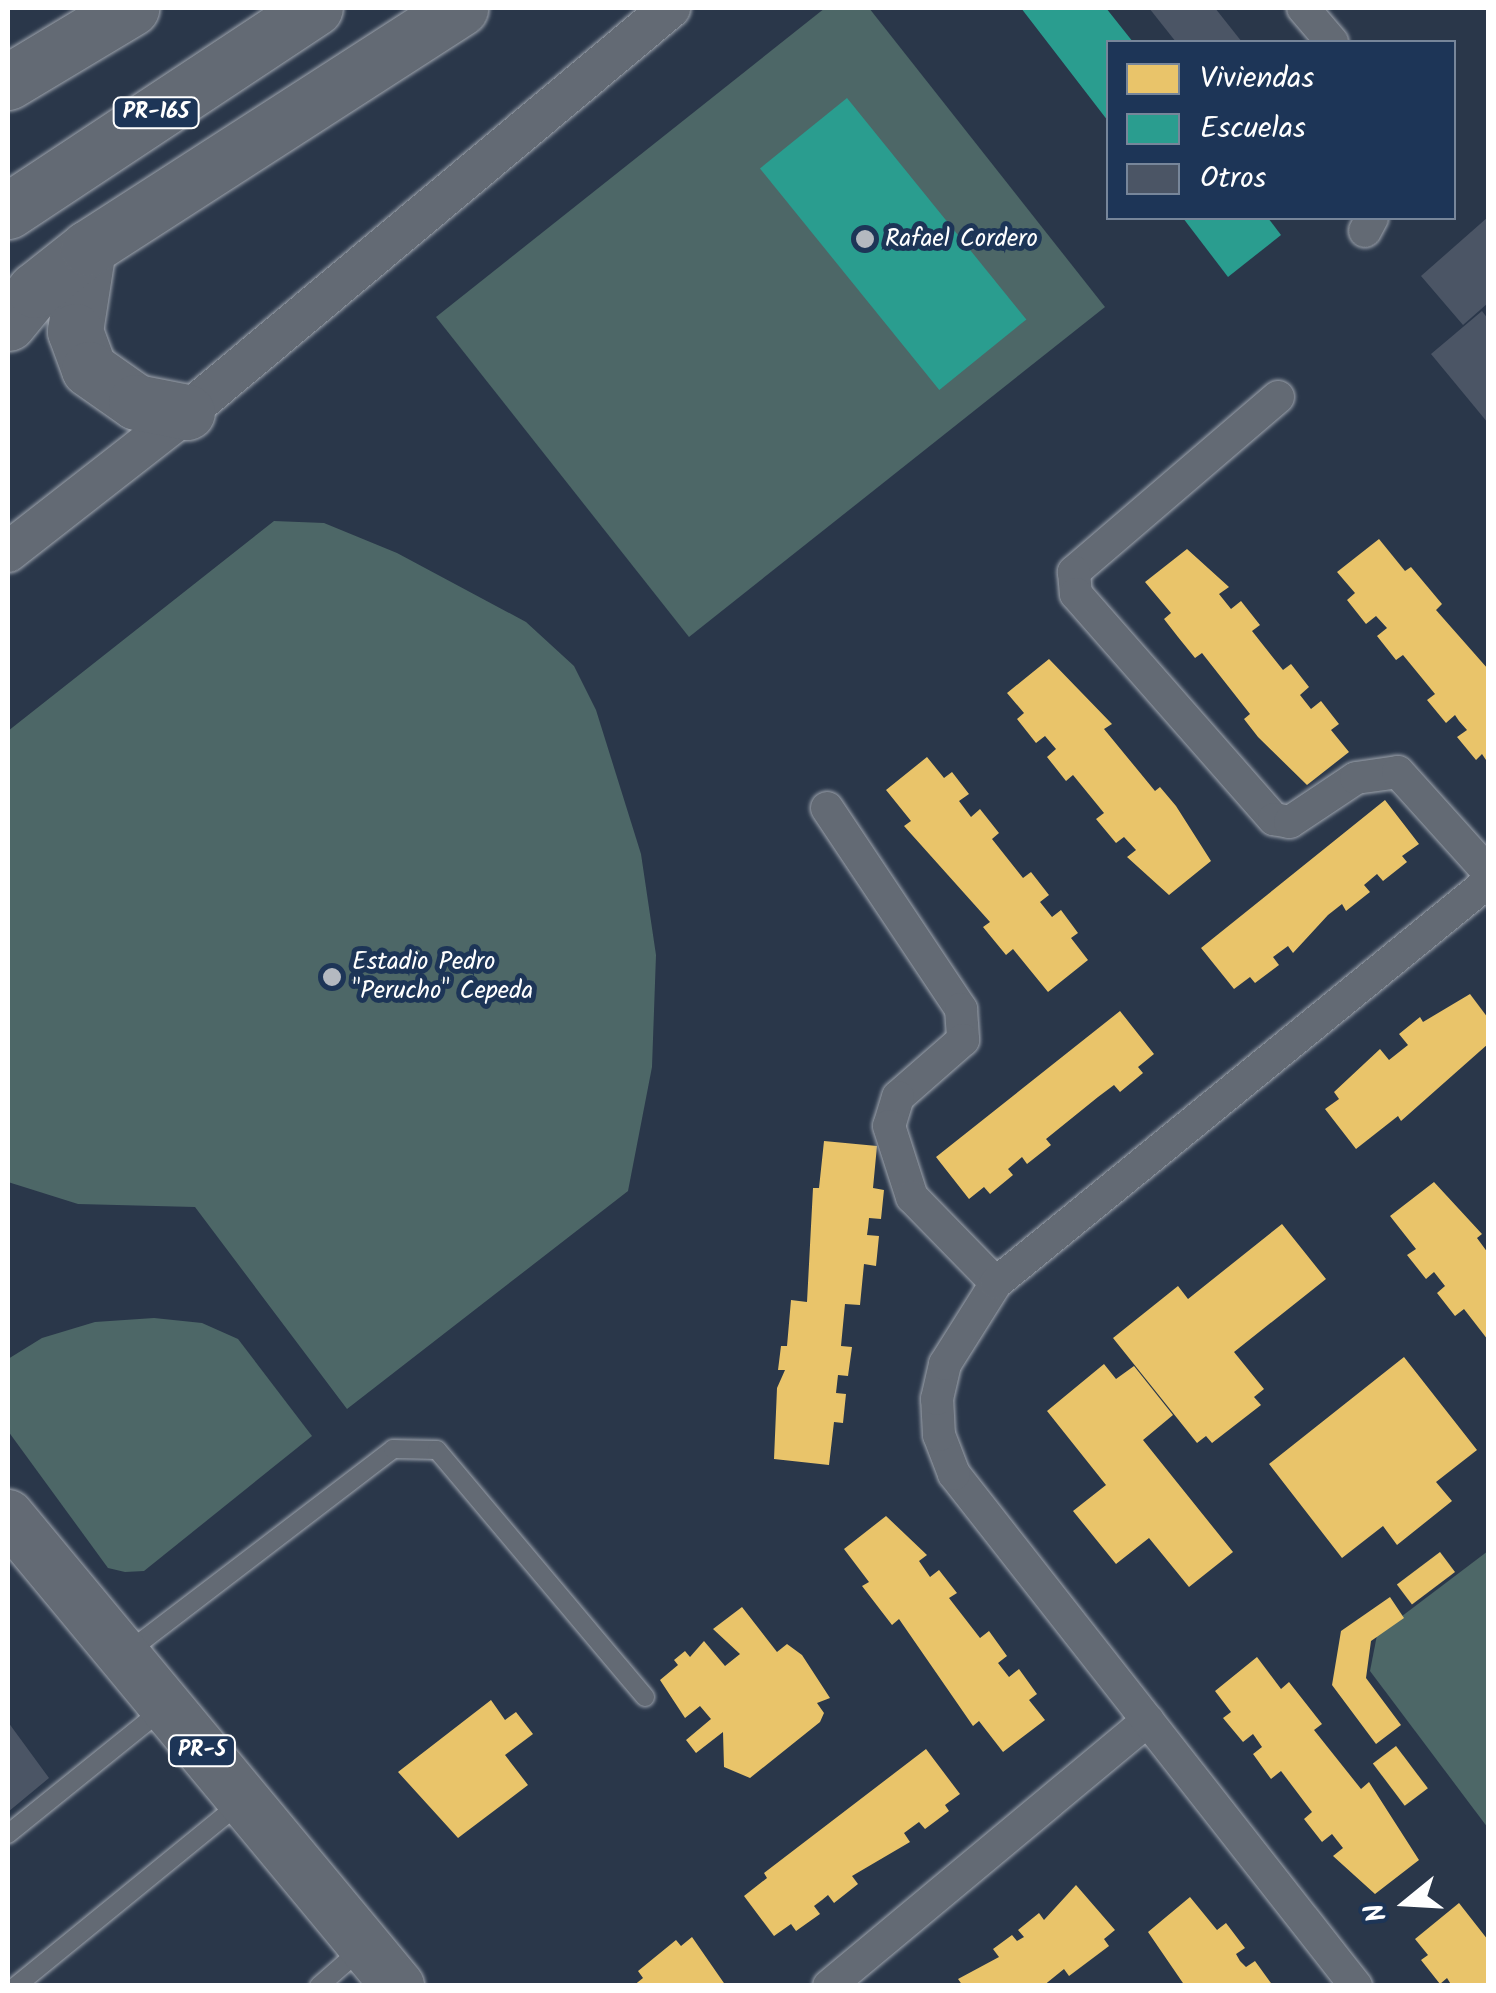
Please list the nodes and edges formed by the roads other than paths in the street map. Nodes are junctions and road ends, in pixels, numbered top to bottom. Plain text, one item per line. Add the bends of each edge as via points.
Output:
1 (131, 8) edge
2 (460, 8) edge
3 (670, 8) edge
4 (1303, 8) edge
5 (309, 11) edge
6 (1330, 40) edge
7 (8, 82) edge
8 (8, 211) edge
9 (88, 248) junction
10 (8, 323) edge
11 (1278, 397) dead end
12 (187, 412) junction
13 (8, 552) edge
14 (828, 808) dead end
15 (1487, 885) edge
16 (996, 1283) junction
17 (8, 1516) edge
18 (120, 1658) junction
19 (646, 1697) dead end
20 (164, 1709) junction
21 (1148, 1720) junction
22 (245, 1799) junction
23 (8, 1834) edge
24 (365, 1945) junction
25 (16, 1986) edge
26 (318, 1986) edge
27 (398, 1986) edge
28 (829, 1986) edge
29 (1356, 1986) edge

1 - 7 highway
2 - 9 highway
3 - 12 street
4 - 6 street
5 - 8 highway, PR-165
9 - 10 highway via 35,290
9 - 12 highway via 75,331 89,369 136,402
11 - 15 street via 1074,572 1076,594 1274,819 1290,822 1356,778 1398,772
12 - 13 street
14 - 16 street via 961,1008 963,1040 898,1097 889,1126 912,1197
15 - 16 street
16 - 21 street via 945,1364 939,1435 954,1474
17 - 18 main road, PR-5
18 - 19 lane via 394,1449 437,1450
18 - 20 main road, PR-5
20 - 22 main road, PR-5
20 - 23 lane
21 - 28 street
21 - 29 street
22 - 24 main road, PR-5
22 - 25 lane
24 - 26 lane
24 - 27 main road, PR-5

